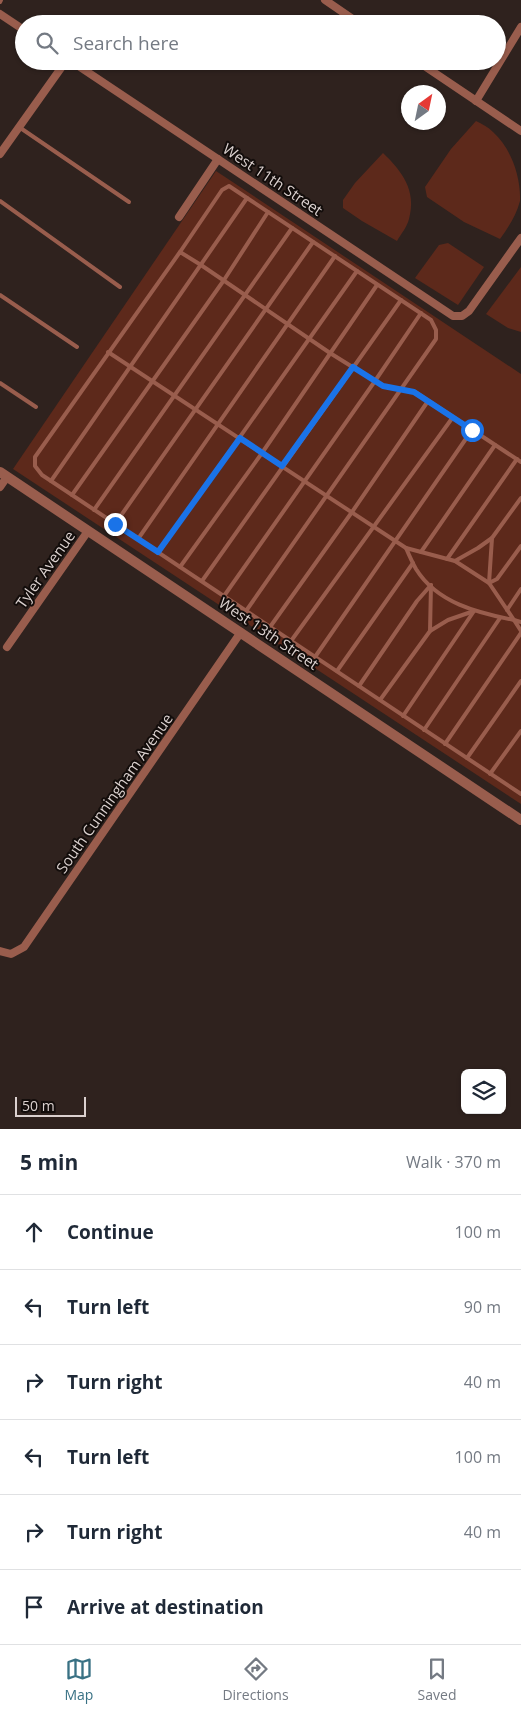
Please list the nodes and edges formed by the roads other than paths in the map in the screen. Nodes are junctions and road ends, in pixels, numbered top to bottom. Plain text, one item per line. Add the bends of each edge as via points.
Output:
1 (325, 0) edge
2 (0, 14) edge
3 (347, 15) edge
4 (15, 24) edge
5 (521, 28) edge
6 (506, 52) edge
7 (60, 70) edge
8 (84, 70) edge
9 (430, 70) edge
10 (495, 70) edge
11 (476, 101) junction
12 (19, 127) junction
13 (521, 131) edge
14 (0, 154) edge
15 (218, 159) junction
16 (247, 198) junction
17 (0, 201) edge
18 (129, 202) dead end
19 (268, 212) junction
20 (179, 216) dead end
21 (292, 228) junction
22 (521, 238) edge
23 (313, 242) junction
24 (180, 252) junction
25 (335, 256) junction
26 (201, 265) junction
27 (356, 271) junction
28 (224, 280) junction
29 (377, 285) junction
30 (120, 287) dead end
31 (0, 295) edge
32 (245, 295) junction
33 (400, 300) junction
34 (265, 310) junction
35 (421, 313) junction
36 (288, 325) junction
37 (309, 338) junction
38 (77, 347) dead end
39 (108, 352) junction
40 (330, 353) junction
41 (131, 366) junction
42 (353, 367) junction
43 (152, 381) junction
44 (376, 381) junction
45 (0, 383) edge
46 (400, 390) junction
47 (174, 395) junction
48 (428, 401) junction
49 (36, 407) dead end
50 (196, 409) junction
51 (453, 417) junction
52 (219, 424) junction
53 (472, 430) junction
54 (240, 438) junction
55 (495, 445) junction
56 (262, 453) junction
57 (519, 460) edge
58 (282, 466) junction
59 (4, 475) edge
60 (51, 481) junction
61 (305, 481) junction
62 (0, 487) edge
63 (72, 495) junction
64 (326, 495) junction
65 (521, 498) edge
66 (94, 510) junction
67 (352, 512) junction
68 (115, 524) junction
69 (375, 527) junction
70 (88, 531) junction
71 (492, 538) junction
72 (138, 539) junction
73 (396, 541) junction
74 (521, 546) edge
75 (406, 548) junction
76 (158, 552) junction
77 (421, 552) junction
78 (447, 559) junction
79 (455, 561) junction
80 (413, 563) junction
81 (180, 567) junction
82 (202, 581) junction
83 (489, 583) junction
84 (431, 585) junction
85 (521, 589) edge
86 (224, 596) junction
87 (507, 610) junction
88 (246, 611) junction
89 (474, 611) junction
90 (500, 618) junction
91 (514, 620) junction
92 (521, 622) edge
93 (270, 627) junction
94 (241, 632) junction
95 (430, 632) junction
96 (521, 632) edge
97 (291, 641) junction
98 (6, 647) dead end
99 (315, 657) junction
100 (337, 671) junction
101 (521, 682) edge
102 (359, 686) junction
103 (380, 700) junction
104 (403, 716) junction
105 (424, 730) junction
106 (521, 731) edge
107 (445, 744) junction
108 (468, 758) junction
109 (490, 774) junction
110 (521, 787) edge
111 (519, 793) edge
112 (521, 820) edge
113 (0, 951) edge

1 - 3 street
2 - 4 street
5 - 6 street
7 - 12 street
8 - 15 street, West 11th Street
9 - 11 street
10 - 11 street
11 - 13 street
12 - 14 street
12 - 18 lane
15 - 20 street
15 - 22 street, West 11th Street via 453,316 462,316 469,311
16 - 19 lane
16 - 24 lane via 228,186 222,190
16 - 26 lane
17 - 30 lane
19 - 21 lane
19 - 28 lane
21 - 23 lane
21 - 32 lane
23 - 25 lane
23 - 34 lane
24 - 26 lane
24 - 39 lane
25 - 27 lane
25 - 36 lane
26 - 28 lane
26 - 41 lane
27 - 29 lane
27 - 37 lane
28 - 32 lane
28 - 43 lane
29 - 33 lane
29 - 40 lane
31 - 38 lane
32 - 34 lane
32 - 47 lane
33 - 35 lane
33 - 42 lane
34 - 36 lane
34 - 50 lane
35 - 44 lane
35 - 46 lane via 431,320 436,339
36 - 37 lane
36 - 52 lane
37 - 40 lane
37 - 54 lane
39 - 41 lane
39 - 60 lane via 35,457 35,466
40 - 42 lane
40 - 56 lane
41 - 43 lane
41 - 60 lane
42 - 44 lane
42 - 58 lane
43 - 47 lane
43 - 63 lane
44 - 46 lane
44 - 61 lane
45 - 49 lane
46 - 48 lane via 414,392
46 - 64 lane
47 - 50 lane
47 - 66 lane
48 - 51 lane
48 - 67 lane
50 - 52 lane
50 - 68 lane
51 - 53 lane
51 - 69 lane
52 - 54 lane
52 - 72 lane
53 - 55 lane
53 - 73 lane
54 - 56 lane
54 - 76 lane
55 - 57 lane
55 - 77 lane
56 - 58 lane
56 - 81 lane
57 - 78 lane
58 - 61 lane
58 - 82 lane
59 - 62 street
59 - 70 street, West 13th Street
60 - 63 lane
61 - 64 lane
61 - 86 lane
63 - 66 lane
64 - 67 lane
64 - 88 lane
65 - 71 lane
66 - 68 lane
67 - 69 lane
67 - 93 lane
68 - 72 lane
69 - 73 lane
69 - 97 lane
70 - 94 street, West 13th Street
70 - 98 street, Tyler Avenue
71 - 79 lane
71 - 83 lane
72 - 76 lane
73 - 75 lane
73 - 99 lane
74 - 83 lane via 497,579
75 - 77 lane
75 - 80 lane
76 - 81 lane
77 - 78 lane
78 - 79 lane
79 - 83 lane
80 - 84 lane
80 - 100 lane
81 - 82 lane
82 - 86 lane
83 - 87 lane
84 - 89 lane via 457,604
84 - 95 lane
84 - 102 lane
85 - 87 lane
86 - 88 lane
87 - 91 lane
88 - 93 lane
89 - 90 lane
89 - 95 lane via 448,620
89 - 104 lane
90 - 91 lane
90 - 105 lane
91 - 92 lane
91 - 96 lane
93 - 97 lane
94 - 112 street, West 13th Street
94 - 113 street, South Cunningham Avenue via 24,947 11,954
95 - 103 lane
96 - 107 lane
97 - 99 lane
99 - 100 lane
100 - 102 lane
101 - 108 lane
102 - 103 lane
103 - 104 lane
104 - 105 lane
105 - 107 lane
106 - 109 lane
107 - 108 lane
108 - 109 lane
109 - 111 lane
110 - 111 lane

